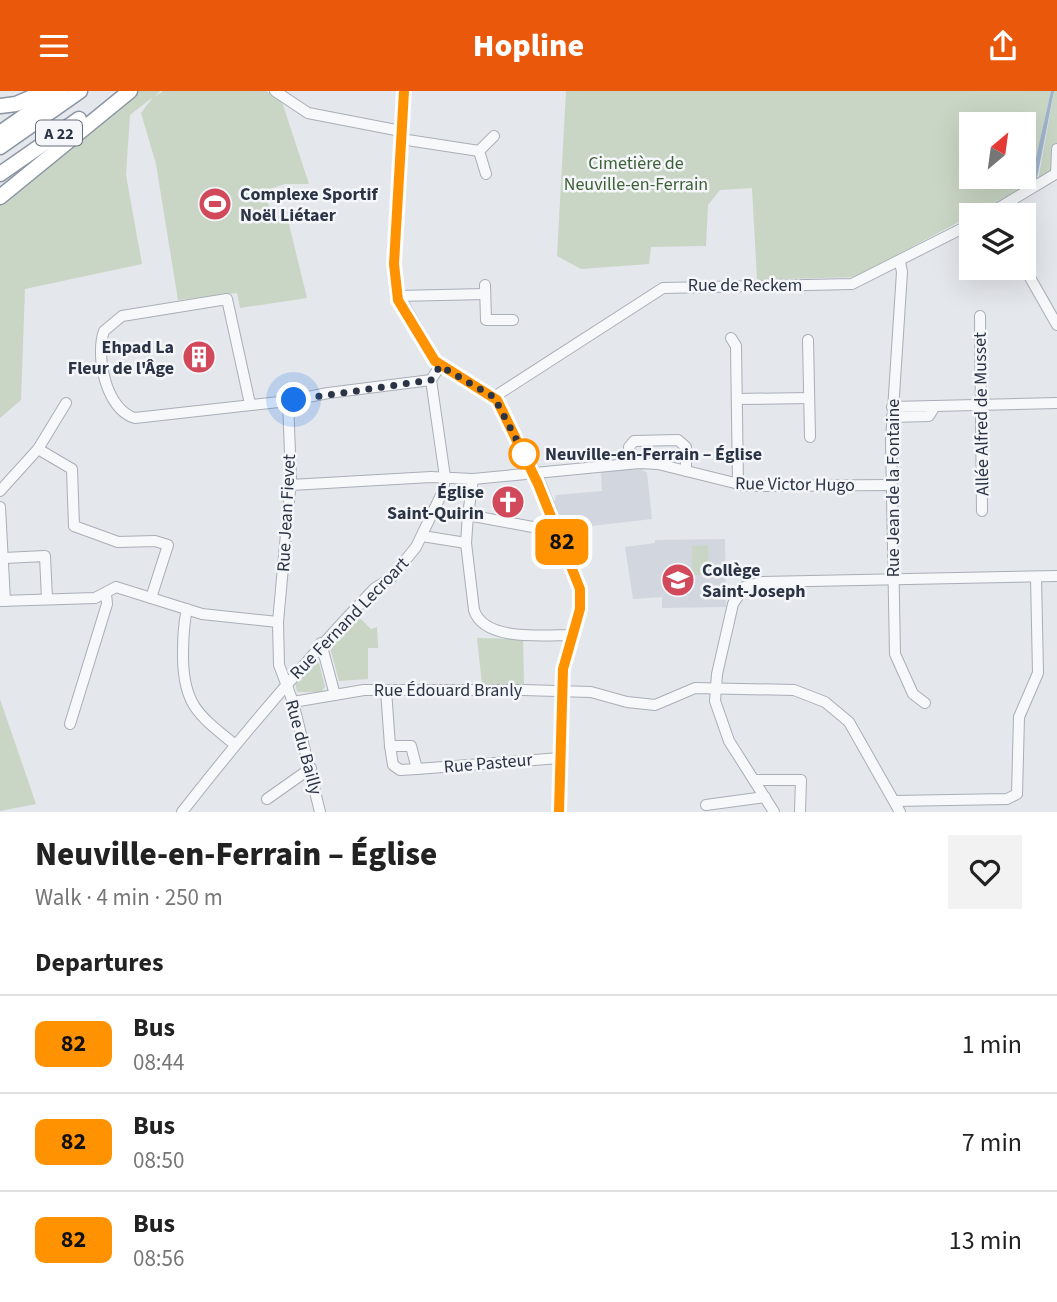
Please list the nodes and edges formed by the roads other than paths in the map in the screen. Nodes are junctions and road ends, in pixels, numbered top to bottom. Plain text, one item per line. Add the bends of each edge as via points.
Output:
1 (46, 91) edge
2 (60, 91) edge
3 (80, 91) edge
4 (118, 91) edge
5 (130, 91) edge
6 (275, 91) edge
7 (404, 91) edge
8 (0, 107) edge
9 (0, 133) edge
10 (401, 135) junction
11 (494, 136) dead end
12 (0, 147) edge
13 (1057, 149) edge
14 (479, 151) junction
15 (0, 174) edge
16 (486, 174) dead end
17 (1057, 174) edge
18 (0, 197) edge
19 (1009, 203) edge
20 (959, 230) edge
21 (900, 262) junction
22 (1031, 280) edge
23 (397, 296) junction
24 (980, 316) dead end
25 (513, 320) dead end
26 (1057, 325) edge
27 (731, 338) dead end
28 (808, 340) dead end
29 (440, 366) junction
30 (431, 380) junction
31 (494, 397) junction
32 (737, 398) junction
33 (809, 398) junction
34 (288, 401) junction
35 (66, 403) dead end
36 (1057, 403) edge
37 (250, 404) junction
38 (981, 404) junction
39 (892, 412) junction
40 (810, 437) dead end
41 (38, 449) junction
42 (629, 464) junction
43 (686, 471) junction
44 (534, 473) junction
45 (445, 477) junction
46 (473, 479) junction
47 (291, 485) junction
48 (738, 485) junction
49 (891, 485) junction
50 (0, 491) edge
51 (0, 507) edge
52 (982, 511) dead end
53 (468, 515) junction
54 (555, 526) junction
55 (422, 536) junction
56 (466, 543) junction
57 (4, 558) junction
58 (1057, 576) edge
59 (1036, 577) junction
60 (893, 579) junction
61 (106, 594) junction
62 (151, 598) junction
63 (47, 599) junction
64 (3, 601) edge
65 (187, 609) junction
66 (278, 622) junction
67 (572, 635) junction
68 (321, 643) junction
69 (286, 683) junction
70 (715, 688) junction
71 (386, 690) junction
72 (562, 691) junction
73 (335, 695) junction
74 (293, 702) junction
75 (925, 703) dead end
76 (70, 724) dead end
77 (234, 744) junction
78 (390, 746) junction
79 (560, 758) junction
80 (311, 768) junction
81 (417, 769) junction
82 (754, 780) junction
83 (765, 797) junction
84 (267, 799) dead end
85 (894, 801) junction
86 (706, 805) dead end
87 (182, 812) edge
88 (320, 812) edge
89 (559, 812) edge
90 (774, 812) edge
91 (800, 812) edge
92 (900, 812) edge

1 - 8 highway
2 - 9 highway
3 - 12 highway, A 22
4 - 15 highway, A 22
5 - 18 highway
6 - 10 street via 308,113
7 - 10 main road
10 - 14 street
10 - 23 main road via 394,264
11 - 14 street
13 - 17 street
14 - 16 street
17 - 19 street
20 - 21 street, Rue de Reckem
21 - 31 street, Rue de Reckem via 852,284 663,288
21 - 39 street, Rue Jean de la Fontaine
22 - 26 street
23 - 25 street via 485,289 486,320
23 - 29 main road
24 - 38 street, Allée Alfred de Musset
27 - 32 street via 736,346
28 - 33 street
29 - 30 street
29 - 31 main road
30 - 34 street
30 - 45 street
31 - 44 main road
32 - 33 street
32 - 48 street
33 - 40 street
34 - 37 street
34 - 47 street, Rue Jean Fievet
35 - 41 street
36 - 38 street
37 - 37 street via 135,418 118,409 108,392 101,343 104,331 126,315 228,299
38 - 39 street
38 - 52 street, Allée Alfred de Musset
39 - 49 street, Rue Jean de la Fontaine
41 - 50 street
41 - 62 street via 72,469 74,526 118,542 168,545
42 - 43 street, Rue Victor Hugo via 658,464
42 - 43 street via 629,447 634,442 678,440 686,447
42 - 44 street, Rue Victor Hugo
43 - 48 street, Rue Victor Hugo
44 - 46 street, Rue Victor Hugo
44 - 54 main road
45 - 46 street, Rue Victor Hugo
45 - 47 street, Rue Victor Hugo
45 - 55 street, Rue Fernand Lecroart via 440,500
46 - 53 street
47 - 66 street, Rue Jean Fievet
48 - 49 street, Rue Victor Hugo
49 - 60 street, Rue Jean de la Fontaine
51 - 57 street
53 - 54 street via 538,528
53 - 56 street
54 - 67 main road via 581,593
55 - 56 street
55 - 68 street, Rue Fernand Lecroart via 391,577
56 - 67 street via 478,619 504,633
57 - 63 street via 45,556
57 - 64 street
58 - 59 street
59 - 60 street
59 - 85 street via 1038,673 1019,717 1017,794 1007,799
60 - 70 street via 762,582 744,587 733,604
60 - 75 street, Rue Jean de la Fontaine via 895,659 913,694
61 - 62 street via 116,587
61 - 63 street
61 - 76 street via 107,604
62 - 65 street
63 - 64 street
65 - 66 street
65 - 77 street via 183,631 187,694 199,714
66 - 69 street, Rue Jean Fievet via 280,673
67 - 72 main road
68 - 69 street, Rue Fernand Lecroart
68 - 73 street
69 - 74 street, Rue du Bailly
69 - 77 street, Rue Fernand Lecroart
70 - 72 street, Rue Édouard Branly via 691,689 655,705
70 - 82 street via 723,727
70 - 85 street, Rue Édouard Branly via 789,689 830,705 856,731
71 - 72 street, Rue Édouard Branly
71 - 73 street, Rue Édouard Branly
71 - 78 street
72 - 79 main road
73 - 74 street, Rue Édouard Branly
74 - 80 street, Rue du Bailly
77 - 87 street, Rue Fernand Lecroart
78 - 81 street via 394,767
78 - 81 street via 411,746
79 - 81 street, Rue Pasteur
79 - 89 main road
80 - 84 street
80 - 88 street, Rue du Bailly
82 - 83 street
82 - 91 street via 801,780
83 - 86 street
83 - 90 street
85 - 92 street, Rue Édouard Branly

